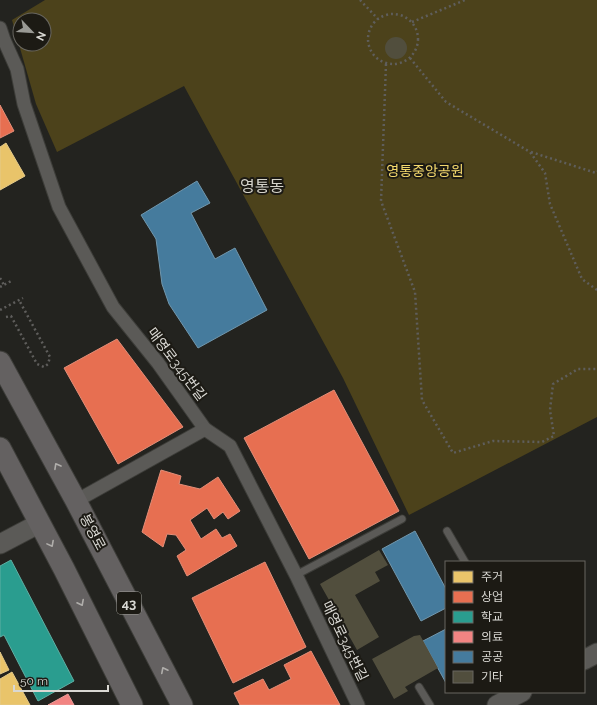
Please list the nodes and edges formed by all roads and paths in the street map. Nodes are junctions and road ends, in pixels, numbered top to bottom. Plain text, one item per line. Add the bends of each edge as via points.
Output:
1 (360, 0) edge
2 (465, 0) edge
3 (378, 20) junction
4 (412, 22) junction
5 (1, 37) edge
6 (410, 58) junction
7 (386, 64) junction
8 (530, 152) junction
9 (597, 171) edge
10 (0, 278) edge
11 (13, 280) dead end
12 (4, 285) junction
13 (0, 287) edge
14 (597, 290) edge
15 (23, 298) dead end
16 (19, 300) junction
17 (0, 310) edge
18 (6, 317) dead end
19 (0, 362) edge
20 (597, 369) edge
21 (205, 429) junction
22 (0, 448) edge
23 (76, 501) junction
24 (402, 519) dead end
25 (40, 523) junction
26 (447, 531) dead end
27 (0, 544) edge
28 (464, 561) edge
29 (296, 575) junction
30 (597, 653) edge
31 (585, 659) edge
32 (420, 687) dead end
33 (132, 705) edge
34 (182, 705) edge
35 (358, 705) edge
36 (430, 705) edge

1 - 3 path
2 - 4 path
3 - 4 path via 392,14 400,15
3 - 7 path via 370,29 369,46 375,56
4 - 6 path via 419,38 416,52
5 - 21 street, 매영로345번길 via 17,69 24,104 59,207 113,307 158,363
6 - 7 path via 397,65
6 - 8 path via 446,102
7 - 20 path via 381,201 415,292 422,400 453,453 492,441 542,442 554,436 550,410 553,384 578,370
8 - 9 path
8 - 14 path via 545,173 550,204 582,279
10 - 12 path
11 - 12 path
12 - 13 path
15 - 16 path
16 - 17 path
16 - 18 path via 50,357 48,364 44,367 37,364 11,316
23 -> 19 main road, 봉영로 / 43
21 - 23 street
21 - 29 street, 매영로345번길 via 230,446
22 - 25 main road
34 -> 23 main road, 봉영로 / 43
24 - 29 lane
25 - 27 street
25 -> 33 main road
26 - 28 lane
29 - 35 street, 매영로345번길
30 - 31 street
32 - 36 lane

